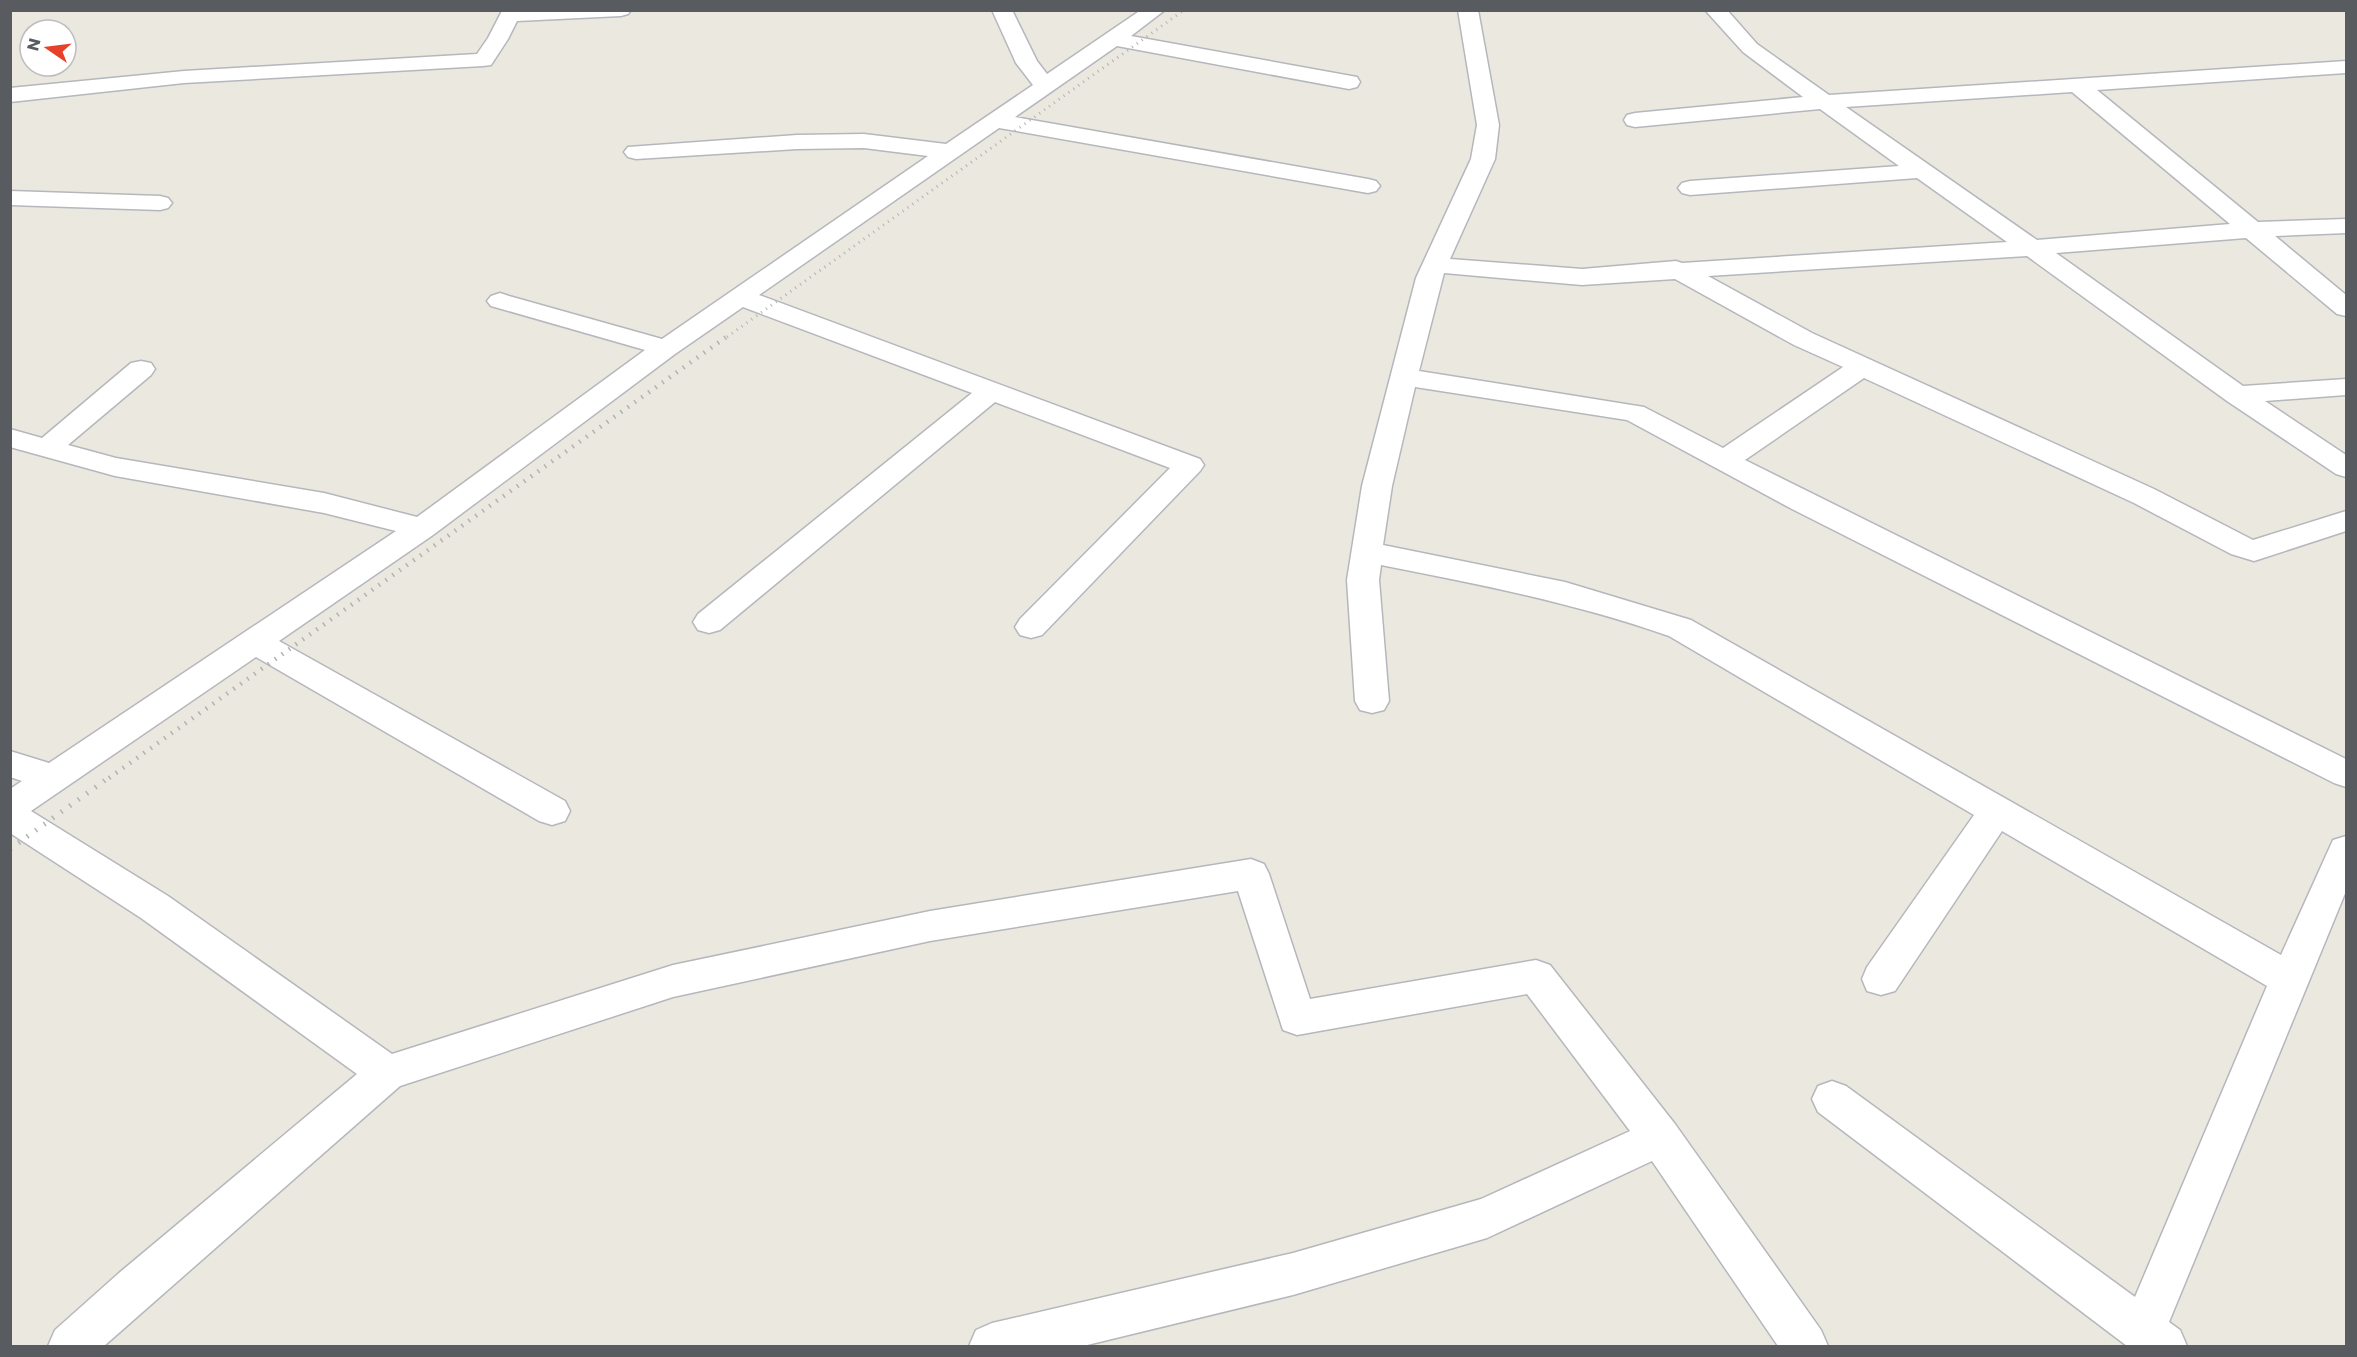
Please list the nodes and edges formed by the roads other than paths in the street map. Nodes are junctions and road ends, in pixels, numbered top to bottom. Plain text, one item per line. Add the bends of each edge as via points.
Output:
1 (621, 10) edge
2 (1002, 10) edge
3 (1155, 10) edge
4 (1491, 10) edge
5 (1715, 10) edge
6 (1468, 11) edge
7 (1114, 39) junction
8 (2346, 67) edge
9 (1349, 82) dead end
10 (2078, 86) junction
11 (1046, 87) junction
12 (10, 95) edge
13 (1824, 102) junction
14 (998, 120) junction
15 (1635, 120) dead end
16 (636, 152) dead end
17 (952, 152) junction
18 (1923, 171) junction
19 (1368, 186) dead end
20 (1690, 188) dead end
21 (10, 198) edge
22 (160, 203) dead end
23 (2346, 226) edge
24 (2252, 230) junction
25 (2032, 248) junction
26 (1436, 265) junction
27 (1676, 269) junction
28 (740, 297) junction
29 (500, 301) dead end
30 (2346, 308) edge
31 (666, 348) junction
32 (1863, 366) junction
33 (141, 369) dead end
34 (1404, 377) junction
35 (2346, 387) edge
36 (992, 391) junction
37 (2237, 395) junction
38 (10, 438) edge
39 (47, 448) junction
40 (1724, 461) junction
41 (2346, 468) edge
42 (2346, 521) edge
43 (422, 528) junction
44 (1367, 552) junction
45 (709, 622) dead end
46 (1031, 627) dead end
47 (254, 641) junction
48 (1372, 701) dead end
49 (10, 764) edge
50 (2346, 774) edge
51 (53, 777) junction
52 (10, 807) edge
53 (1997, 810) junction
54 (552, 811) dead end
55 (10, 815) edge
56 (2346, 850) edge
57 (1881, 979) dead end
58 (2289, 979) junction
59 (387, 1073) junction
60 (1832, 1099) dead end
61 (1660, 1137) junction
62 (2154, 1339) edge
63 (71, 1347) edge
64 (992, 1347) edge
65 (1805, 1347) edge

1 - 12 street via 509,15 483,60 195,76
2 - 11 street via 1027,63
3 - 7 street
4 - 6 street
5 - 13 street via 1750,48
6 - 26 street via 1488,124 1483,159
7 - 9 street
7 - 11 street
8 - 10 street
10 - 13 street
10 - 24 street
11 - 14 street
13 - 15 street
13 - 18 street
14 - 17 street
14 - 19 street
16 - 17 street via 864,141
17 - 28 street
18 - 20 street
18 - 25 street
21 - 22 street
23 - 24 street
24 - 25 street
24 - 30 street
25 - 27 street
25 - 37 street
26 - 27 street via 1582,277
26 - 34 street via 1429,278
27 - 32 street via 1803,339
28 - 31 street
28 - 36 street
29 - 31 street
31 - 43 street
32 - 40 street
32 - 42 street via 2254,551
33 - 39 street
34 - 40 street via 1634,413
34 - 44 street via 1377,486
35 - 37 street
36 - 45 street
36 - 46 street via 1190,465
37 - 41 street
38 - 39 street
39 - 43 street via 115,467 324,503
40 - 50 street
43 - 47 street
44 - 48 street via 1363,580
44 - 53 street via 1549,588 1633,610 1680,628
47 - 51 street
47 - 54 street
49 - 51 street
51 - 52 street
53 - 57 street
53 - 58 street
55 - 59 street via 97,868
56 - 58 street
58 - 62 street
59 - 61 street via 674,981 930,926 1251,874 1297,1018 1536,976
59 - 63 street
60 - 62 street
61 - 64 street via 1487,1218 1293,1274
61 - 65 street

